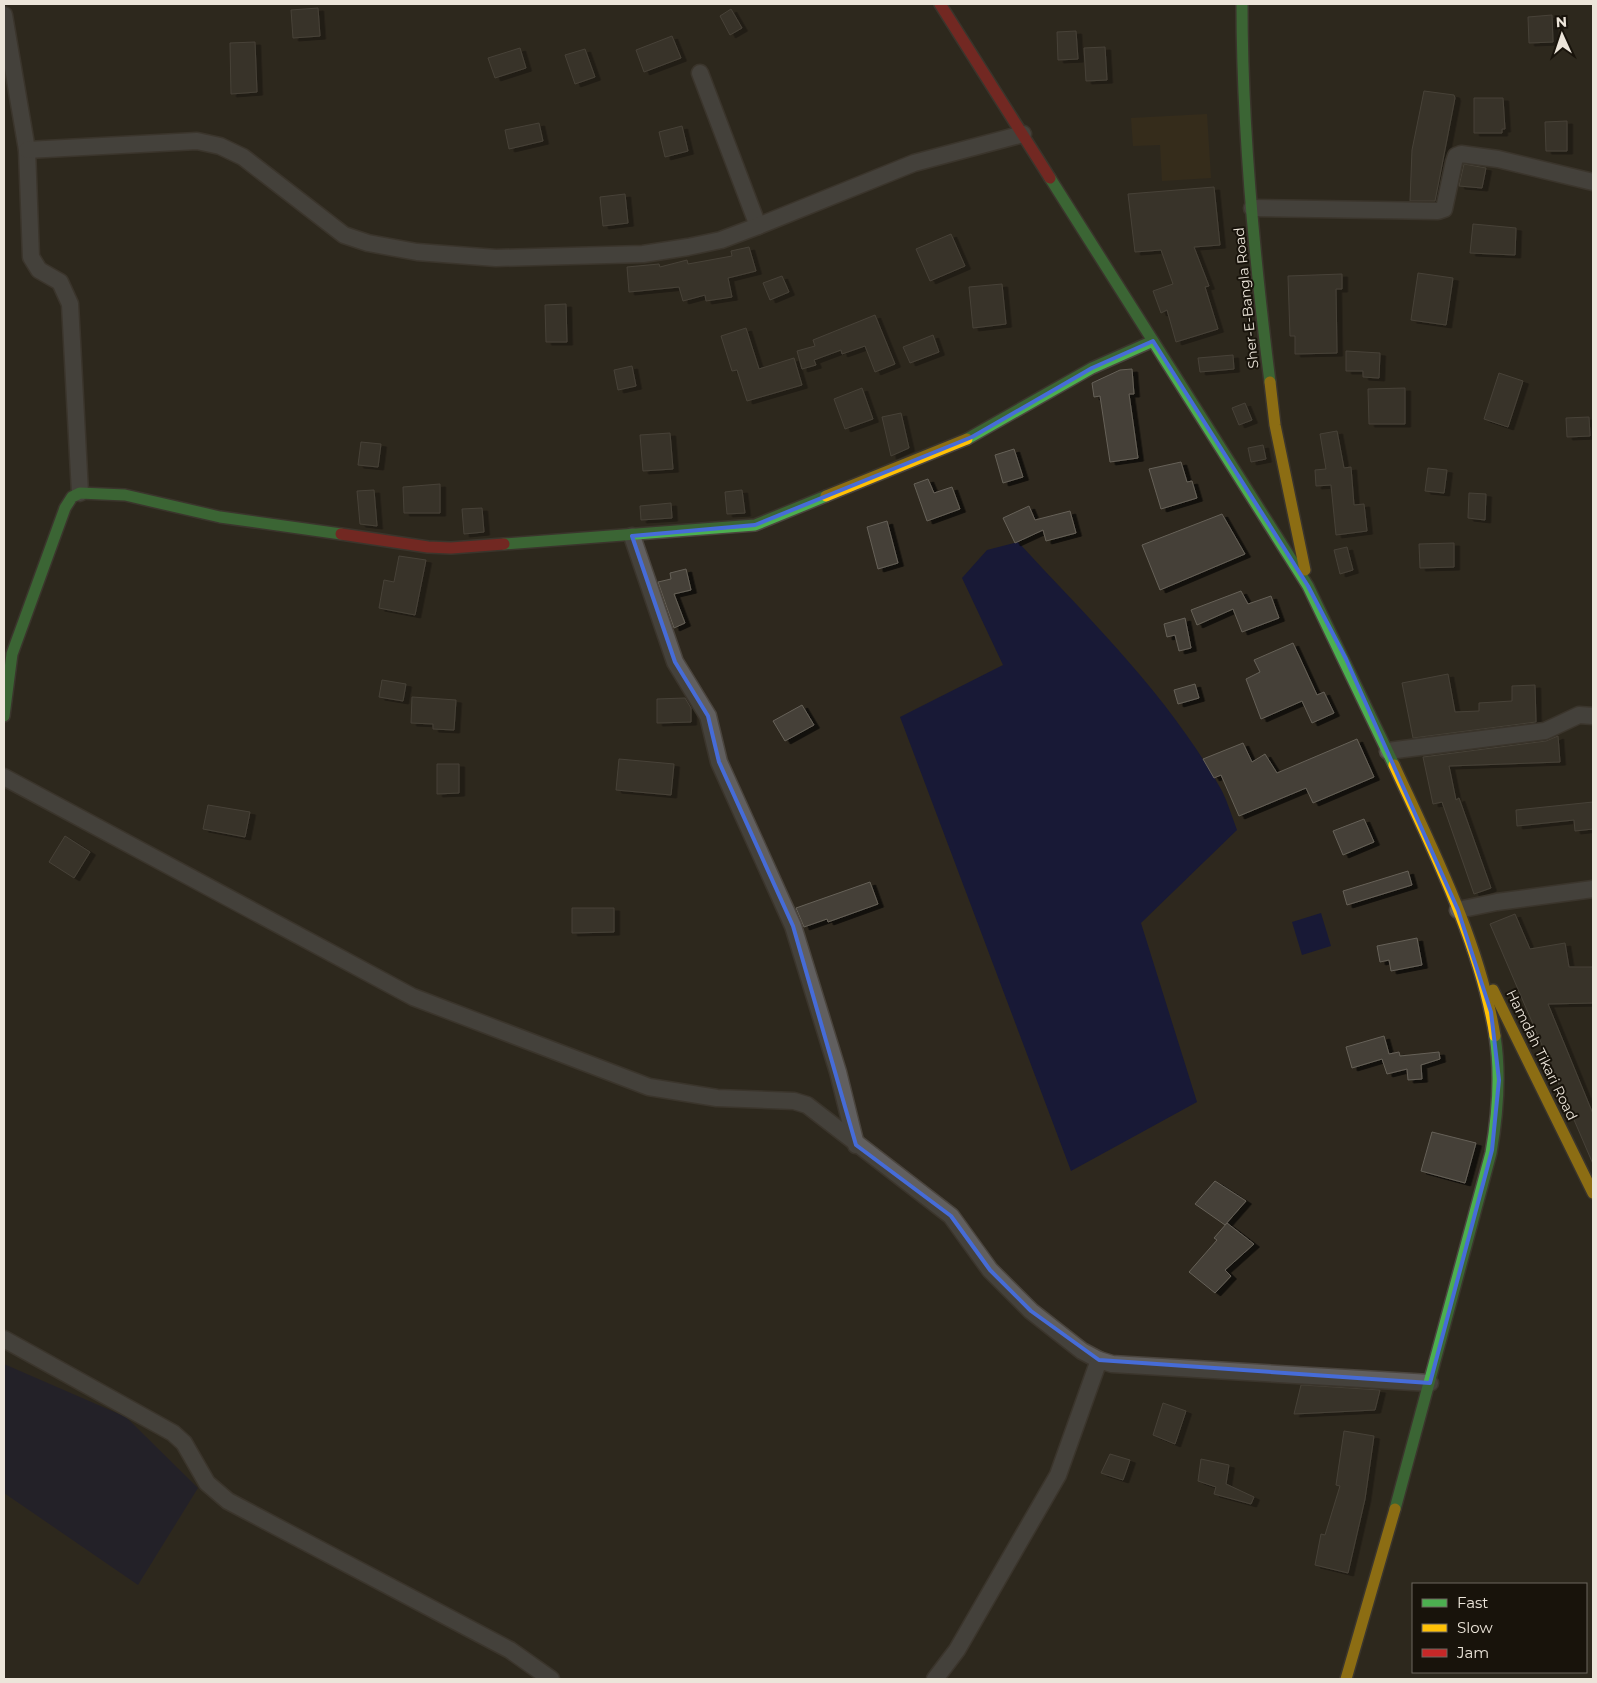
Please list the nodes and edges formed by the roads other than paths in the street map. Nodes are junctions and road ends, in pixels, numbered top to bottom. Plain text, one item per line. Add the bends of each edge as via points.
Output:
1 (940, 4) edge
2 (1242, 4) edge
3 (4, 15) edge
4 (700, 73) dead end
5 (1022, 134) junction
6 (27, 150) junction
7 (1593, 182) edge
8 (1252, 208) junction
9 (758, 226) junction
10 (1152, 341) junction
11 (80, 494) junction
12 (632, 536) junction
13 (1308, 586) junction
14 (4, 716) edge
15 (1593, 716) edge
16 (1388, 751) junction
17 (4, 777) edge
18 (1593, 889) edge
19 (1458, 910) junction
20 (1476, 958) junction
21 (856, 1145) junction
22 (1593, 1192) edge
23 (4, 1339) edge
24 (1100, 1360) junction
25 (1430, 1383) junction
26 (551, 1679) edge
27 (935, 1679) edge
28 (1346, 1679) edge

1 - 5 main road
2 - 8 main road, Sher-E-Bangla Road via 1242,62
3 - 6 street
4 - 9 street
5 - 9 street via 914,163
5 - 10 main road
6 - 9 street via 197,141 220,146 243,157 344,235 417,252 496,258 643,254 713,242
6 - 11 street via 31,257 39,270 60,282 70,304
7 - 8 street via 1498,159 1461,154 1456,156 1442,210
8 - 13 main road, Sher-E-Bangla Road via 1255,261 1275,425
10 - 12 main road via 1092,368 972,437 755,525
10 - 13 main road
11 - 12 main road via 125,495 220,517 428,547
11 - 14 main road via 72,497 65,508 12,654
12 - 21 street via 675,662 705,709 719,762 793,926 838,1072
13 - 16 main road
15 - 16 street via 1578,715 1545,731
16 - 19 main road
17 - 21 street via 413,997 649,1087 717,1098 794,1101 807,1105
18 - 19 street
19 - 20 main road
20 - 22 main road, Hamdah Tikari Road
20 - 25 main road via 1491,1012 1499,1080 1493,1141
21 - 24 street via 951,1216 990,1270 1031,1311 1082,1351
23 - 26 street via 174,1433 184,1443 207,1483 228,1501 510,1650
24 - 25 street via 1112,1364
24 - 27 street via 1058,1475 957,1650
25 - 28 main road

